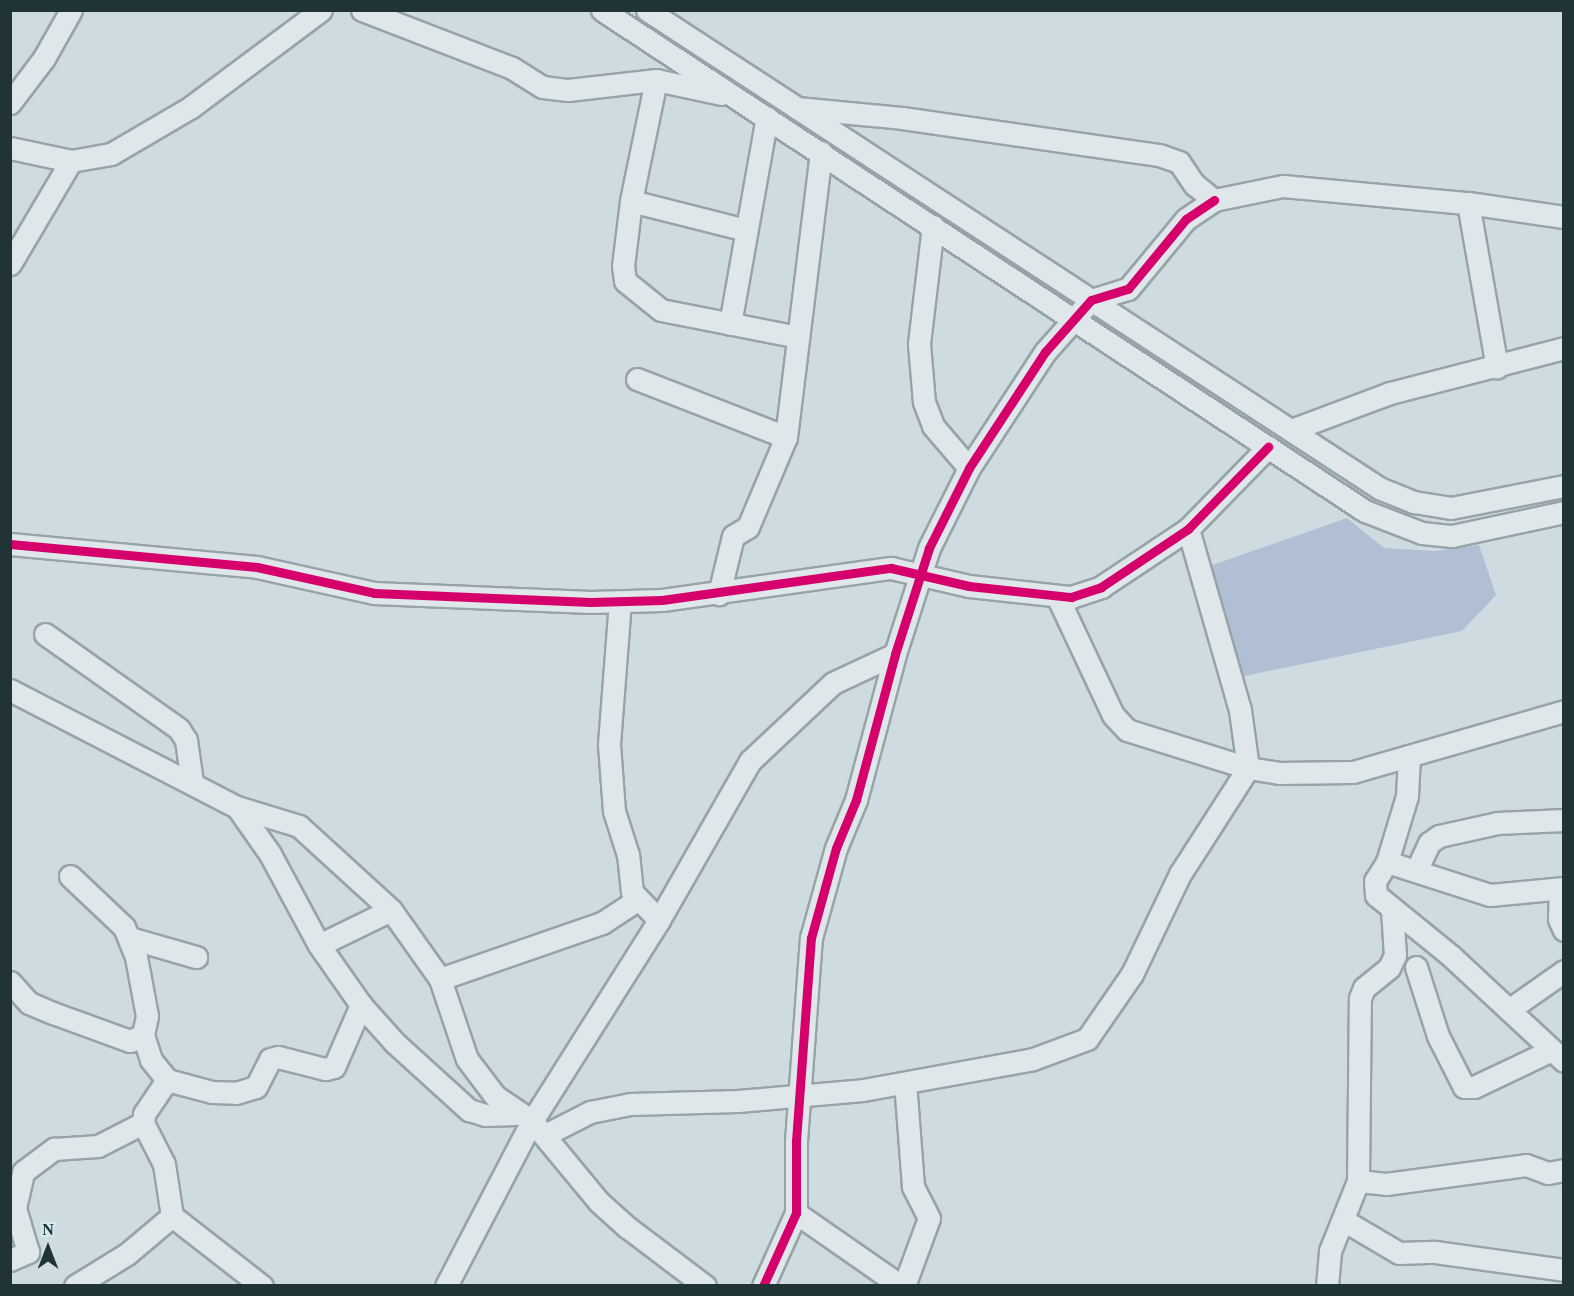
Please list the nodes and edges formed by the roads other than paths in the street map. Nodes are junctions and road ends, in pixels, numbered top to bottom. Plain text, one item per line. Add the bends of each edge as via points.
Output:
1 (71, 10) edge
2 (321, 10) edge
3 (362, 10) edge
4 (602, 10) edge
5 (647, 10) edge
6 (656, 80) junction
7 (734, 96) junction
8 (10, 104) edge
9 (794, 108) junction
10 (767, 117) junction
11 (10, 148) edge
12 (821, 152) junction
13 (71, 161) junction
14 (1214, 200) junction
15 (631, 201) junction
16 (1468, 203) junction
17 (1563, 217) edge
18 (933, 226) junction
19 (746, 230) junction
20 (10, 264) edge
21 (1091, 300) junction
22 (1074, 319) junction
23 (730, 324) junction
24 (798, 337) junction
25 (1563, 348) edge
26 (1497, 367) junction
27 (637, 379) dead end
28 (1291, 430) junction
29 (786, 437) junction
30 (1268, 447) junction
31 (969, 468) junction
32 (1563, 486) edge
33 (1563, 512) edge
34 (1188, 529) junction
35 (13, 541) edge
36 (919, 573) junction
37 (719, 594) junction
38 (1058, 598) junction
39 (621, 602) junction
40 (45, 633) dead end
41 (895, 654) junction
42 (10, 690) edge
43 (1563, 711) edge
44 (1409, 756) junction
45 (1248, 768) junction
46 (192, 782) junction
47 (237, 807) junction
48 (1563, 820) edge
49 (1387, 862) junction
50 (1417, 869) junction
51 (70, 876) dead end
52 (1562, 889) edge
53 (637, 900) junction
54 (391, 910) junction
55 (1392, 910) junction
56 (659, 920) junction
57 (1563, 930) edge
58 (130, 938) junction
59 (319, 945) junction
60 (195, 957) dead end
61 (1416, 967) dead end
62 (1563, 971) edge
63 (440, 979) junction
64 (10, 982) edge
65 (361, 1005) junction
66 (1510, 1010) junction
67 (143, 1035) junction
68 (1558, 1055) edge
69 (167, 1080) junction
70 (905, 1083) junction
71 (802, 1094) junction
72 (143, 1123) junction
73 (530, 1123) junction
74 (1563, 1170) edge
75 (1358, 1181) junction
76 (796, 1213) junction
77 (172, 1216) junction
78 (1342, 1220) junction
79 (10, 1260) edge
80 (1563, 1270) edge
81 (252, 1283) edge
82 (75, 1286) edge
83 (446, 1286) edge
84 (705, 1286) edge
85 (763, 1286) edge
86 (902, 1286) edge
87 (1327, 1286) edge

1 - 8 street via 44,58
2 - 13 street via 181,113 111,154
3 - 6 street via 512,68 543,87 568,90
4 - 7 street
5 - 9 street
6 - 7 street
6 - 15 street
7 - 10 street
9 - 14 street via 902,118 1159,155 1179,162 1194,183
9 - 21 street
10 - 12 street
10 - 19 street
11 - 13 street
12 - 18 street
12 - 24 street
13 - 20 street
14 - 16 street via 1283,186
14 - 21 street via 1186,219 1128,289
15 - 19 street
15 - 23 street via 623,266 625,281 661,310
16 - 17 street
16 - 26 street
18 - 22 street
18 - 31 street via 919,344 924,402 933,426
19 - 23 street
21 - 22 street
21 - 28 street
22 - 30 street
22 - 31 street via 1046,352
23 - 24 street
24 - 29 street
25 - 26 street
26 - 28 street via 1390,393
27 - 29 street
28 - 32 street via 1379,488 1432,507 1498,501
29 - 37 street via 748,527 733,536
30 - 33 street via 1365,512 1422,533 1461,535
30 - 34 street
31 - 36 street
34 - 38 street via 1101,587
34 - 45 street via 1240,710
35 - 39 street via 257,567 365,592
36 - 37 street via 875,568
36 - 38 street via 969,586
36 - 41 street
37 - 39 street
38 - 45 street via 1113,715 1127,730
39 - 53 street via 609,744 614,810 628,855 629,884
40 - 46 street via 179,729 186,740
41 - 56 street via 833,683 750,761
41 - 71 street via 856,800 836,848 811,938
42 - 46 street
43 - 44 street
44 - 45 street via 1353,772 1278,773
44 - 49 street via 1407,796
45 - 70 street via 1179,874 1132,974 1087,1039 1032,1059
46 - 47 street
47 - 54 street via 300,826
47 - 59 street via 270,854
48 - 50 street via 1497,824 1439,836 1429,843
49 - 50 street
49 - 55 street via 1374,889
50 - 52 street via 1490,895
51 - 58 street via 109,909
52 - 57 street via 1559,919
53 - 56 street
53 - 63 street via 602,923
54 - 59 street
54 - 63 street
55 - 66 street
55 - 75 street via 1395,955 1389,968 1364,988 1357,1016
56 - 73 street
58 - 60 street
58 - 67 street via 147,1016
59 - 65 street
61 - 68 street via 1434,1026 1464,1087 1474,1087
62 - 66 street
63 - 73 street via 467,1059 495,1096
64 - 67 street via 29,1003 130,1041
65 - 69 street via 334,1067 325,1070 278,1057 270,1059 256,1087 236,1093 212,1092
65 - 73 street via 395,1043 469,1110
66 - 68 street
67 - 69 street via 151,1060
69 - 72 street via 144,1114
70 - 71 street
70 - 86 street via 913,1186 929,1218
71 - 73 street via 630,1104
71 - 76 street via 796,1141
72 - 77 street via 164,1164
72 - 79 street via 98,1146 54,1149 23,1172 15,1208 28,1252
73 - 83 street
73 - 84 street via 599,1202
74 - 75 street via 1548,1173 1526,1165 1386,1184
75 - 78 street
76 - 85 street
76 - 86 street
77 - 81 street
77 - 82 street via 127,1254
78 - 80 street via 1399,1253 1436,1252
78 - 87 street via 1330,1251

